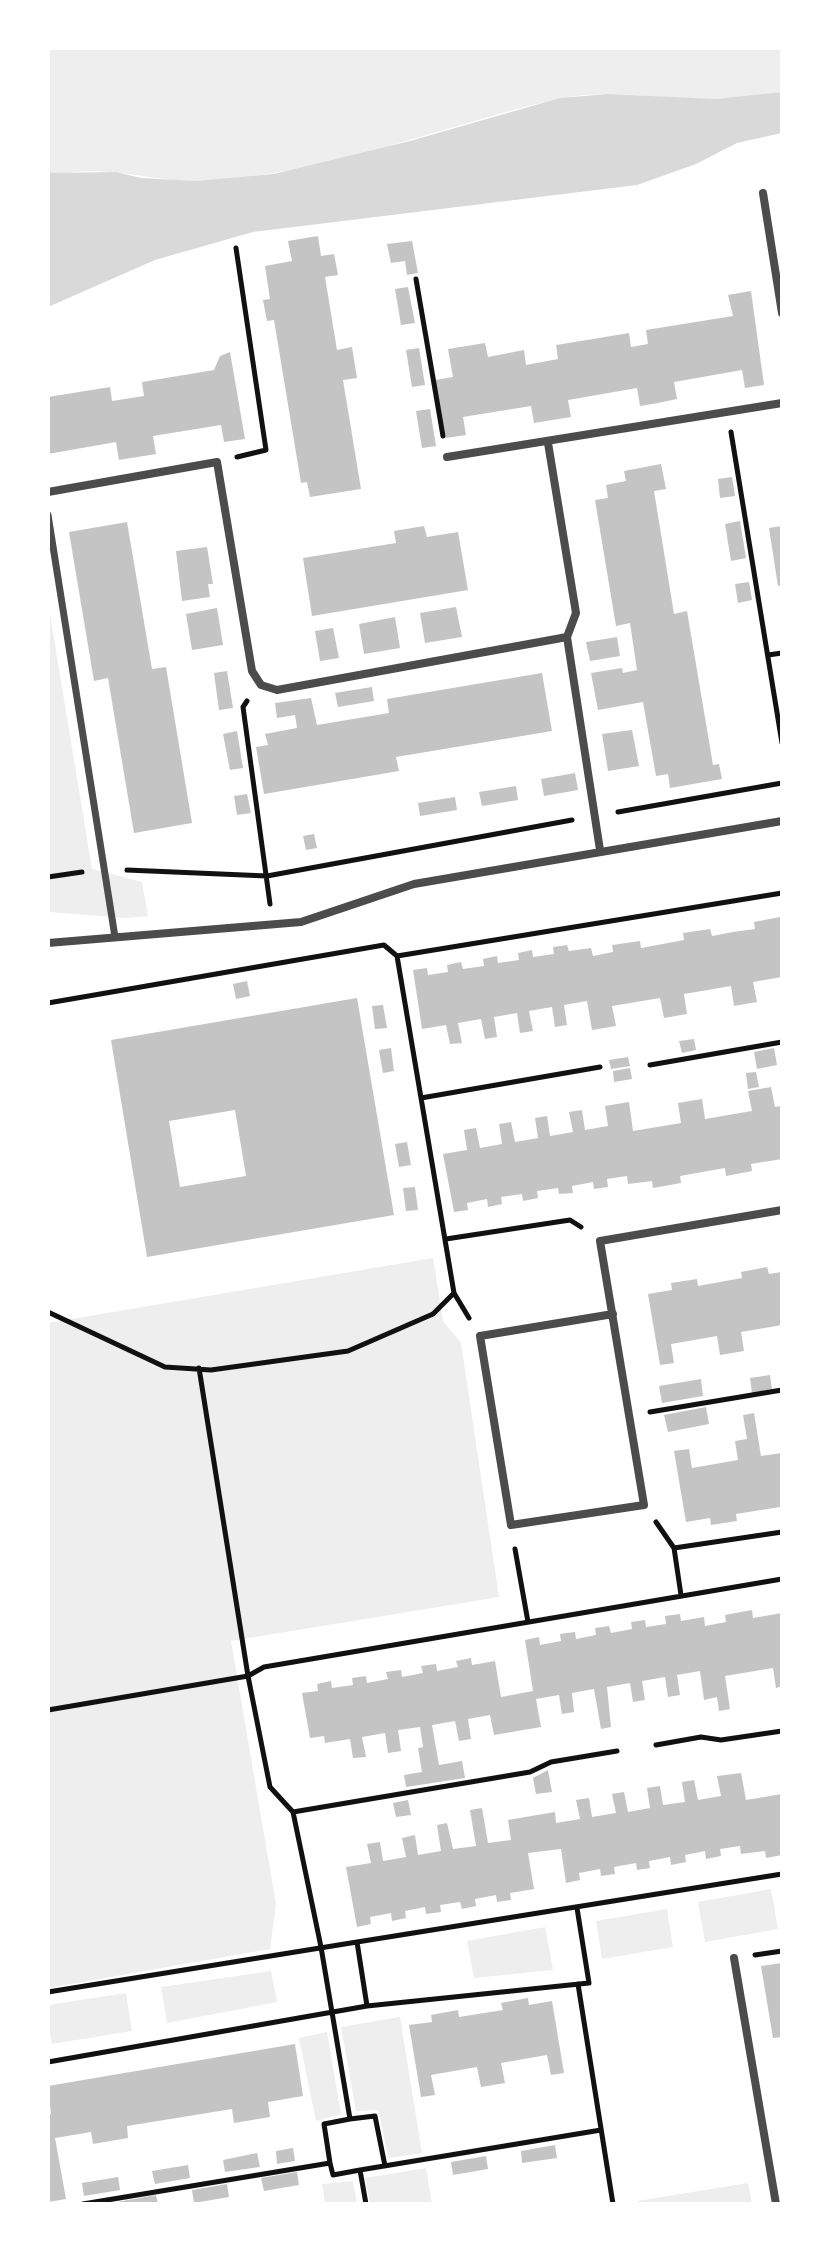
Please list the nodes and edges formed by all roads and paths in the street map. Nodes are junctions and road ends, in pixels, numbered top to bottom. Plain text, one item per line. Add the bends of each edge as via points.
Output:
1 (763, 193) dead end
2 (236, 248) dead end
3 (416, 279) dead end
4 (782, 313) edge
5 (782, 403) edge
6 (728, 412) junction
7 (548, 443) junction
8 (447, 457) joint
9 (217, 462) junction
10 (48, 492) edge
11 (48, 515) edge
12 (567, 637) junction
13 (782, 653) edge
14 (768, 655) junction
15 (261, 685) junction
16 (782, 743) edge
17 (782, 783) edge
18 (595, 816) junction
19 (782, 821) edge
20 (600, 850) junction
21 (104, 869) junction
22 (267, 876) junction
23 (48, 877) edge
24 (782, 893) edge
25 (273, 925) junction
26 (115, 937) junction
27 (48, 943) edge
28 (397, 956) junction
29 (48, 1003) edge
30 (782, 1042) edge
31 (650, 1065) dead end
32 (600, 1067) dead end
33 (421, 1098) junction
34 (782, 1210) edge
35 (446, 1239) junction
36 (600, 1241) junction
37 (48, 1312) edge
38 (613, 1314) junction
39 (199, 1368) junction
40 (782, 1390) edge
41 (629, 1415) junction
42 (511, 1525) junction
43 (782, 1532) edge
44 (782, 1579) edge
45 (681, 1595) junction
46 (528, 1622) junction
47 (248, 1676) junction
48 (48, 1710) edge
49 (782, 1731) edge
50 (656, 1745) dead end
51 (617, 1751) dead end
52 (293, 1812) junction
53 (782, 1874) edge
54 (577, 1908) junction
55 (357, 1942) junction
56 (321, 1947) junction
57 (734, 1958) dead end
58 (578, 1984) junction
59 (48, 1992) edge
60 (367, 2006) junction
61 (332, 2012) junction
62 (48, 2062) edge
63 (350, 2119) junction
64 (601, 2130) junction
65 (330, 2163) junction
66 (385, 2166) junction
67 (360, 2170) junction
68 (83, 2204) edge
69 (366, 2204) edge
70 (613, 2204) edge
71 (776, 2204) edge

1 - 4 street
2 - 9 path via 266,450
3 - 8 path
5 - 6 street
6 - 7 street
6 - 14 path
7 - 8 street
7 - 12 street via 576,613
9 - 10 street
9 - 15 street via 252,671
11 - 21 street
12 - 15 street via 277,690
12 - 18 street
13 - 14 path
14 - 16 path
15 - 22 path via 243,707
17 - 18 path
18 - 20 street
18 - 22 path
19 - 20 street
20 - 25 street via 414,884 301,922
21 - 22 path
21 - 23 path
21 - 26 street
22 - 25 path
24 - 28 path
25 - 26 street
26 - 27 street
28 - 29 path via 384,945
28 - 33 path
30 - 31 path
32 - 33 path
33 - 35 path
34 - 36 street
35 - 36 path via 570,1220
35 - 39 path via 454,1293 433,1314 348,1351
36 - 38 street
37 - 39 path via 165,1367
38 - 41 street
38 - 42 street via 480,1336
39 - 47 path
40 - 41 path
41 - 42 street via 644,1505
42 - 46 path
43 - 45 path via 674,1548
44 - 45 path
45 - 46 path
46 - 47 path via 264,1667
47 - 48 path
47 - 52 path via 270,1787
49 - 50 path
51 - 52 path via 551,1762 530,1772
52 - 56 path
53 - 54 path
54 - 55 path
54 - 58 path via 589,1983
55 - 56 path
55 - 60 path
56 - 59 path
56 - 61 path
57 - 71 street
58 - 60 path
58 - 64 path
60 - 61 path
61 - 62 path
61 - 63 path
63 - 65 path via 324,2124
63 - 66 path via 375,2116
64 - 66 path
64 - 70 path
65 - 67 path via 333,2175
65 - 68 path
66 - 67 path
67 - 69 path

